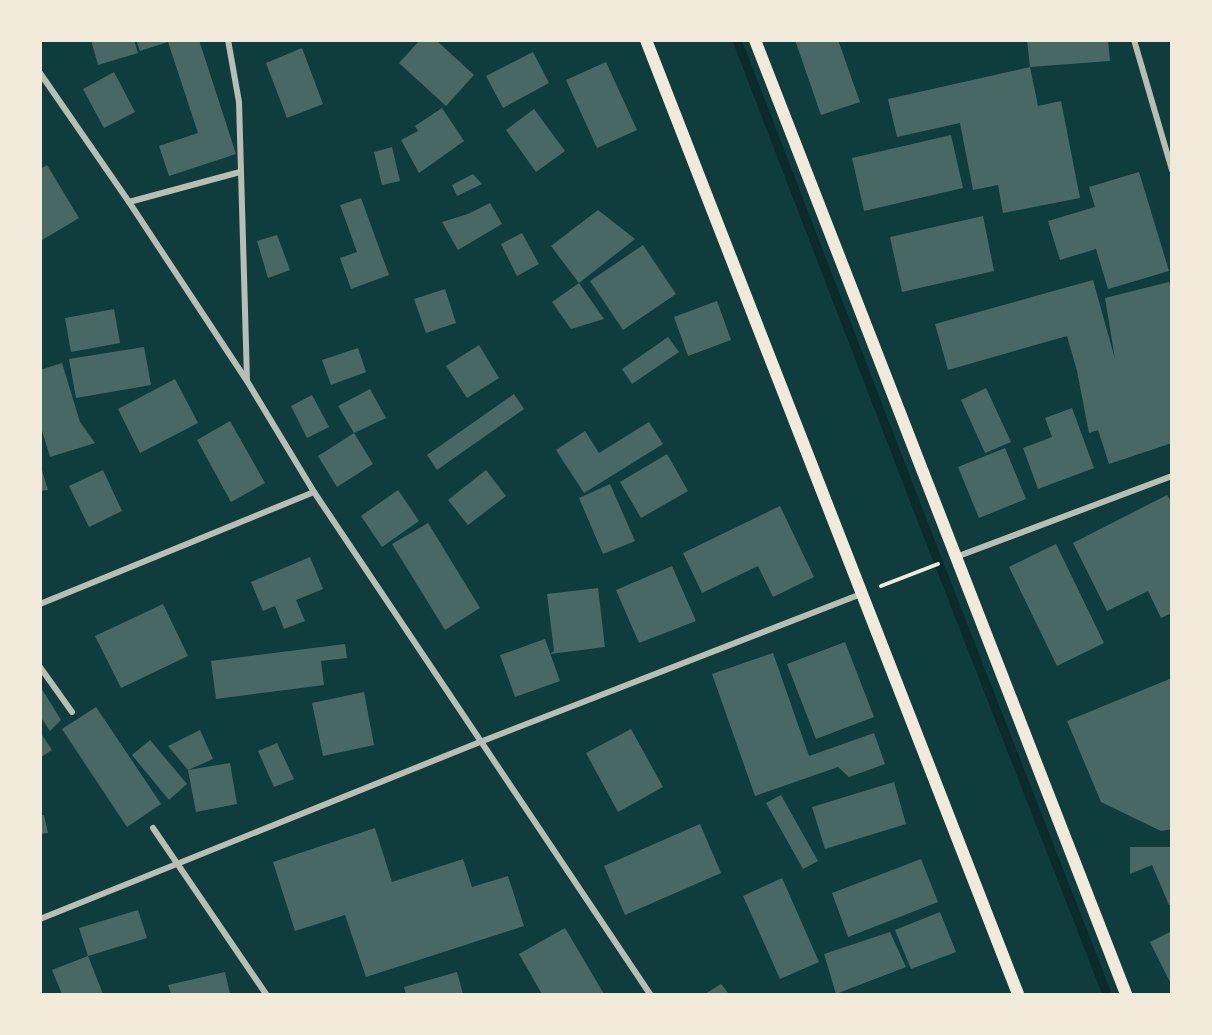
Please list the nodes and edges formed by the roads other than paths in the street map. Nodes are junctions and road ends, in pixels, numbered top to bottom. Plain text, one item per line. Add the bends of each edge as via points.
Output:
1 (228, 40) edge
2 (646, 40) edge
3 (755, 40) edge
4 (1134, 40) edge
5 (40, 73) edge
6 (1172, 170) edge
7 (240, 172) junction
8 (129, 202) junction
9 (247, 381) junction
10 (1172, 476) edge
11 (314, 492) junction
12 (956, 558) junction
13 (862, 594) junction
14 (40, 604) edge
15 (40, 667) edge
16 (72, 712) dead end
17 (480, 742) junction
18 (153, 828) dead end
19 (176, 864) junction
20 (40, 919) edge
21 (266, 994) edge
22 (650, 994) edge
23 (1018, 994) edge
24 (1126, 994) edge

1 - 7 street via 239,102
2 - 13 main road
3 - 12 main road
4 - 6 street
5 - 8 street
7 - 8 street
7 - 9 street
8 - 9 street
9 - 11 street
10 - 12 street
11 - 14 street
11 - 17 street
12 - 24 main road
13 - 17 street
13 - 23 main road
15 - 16 street
17 - 19 street
17 - 22 street
18 - 19 street
19 - 20 street
19 - 21 street

